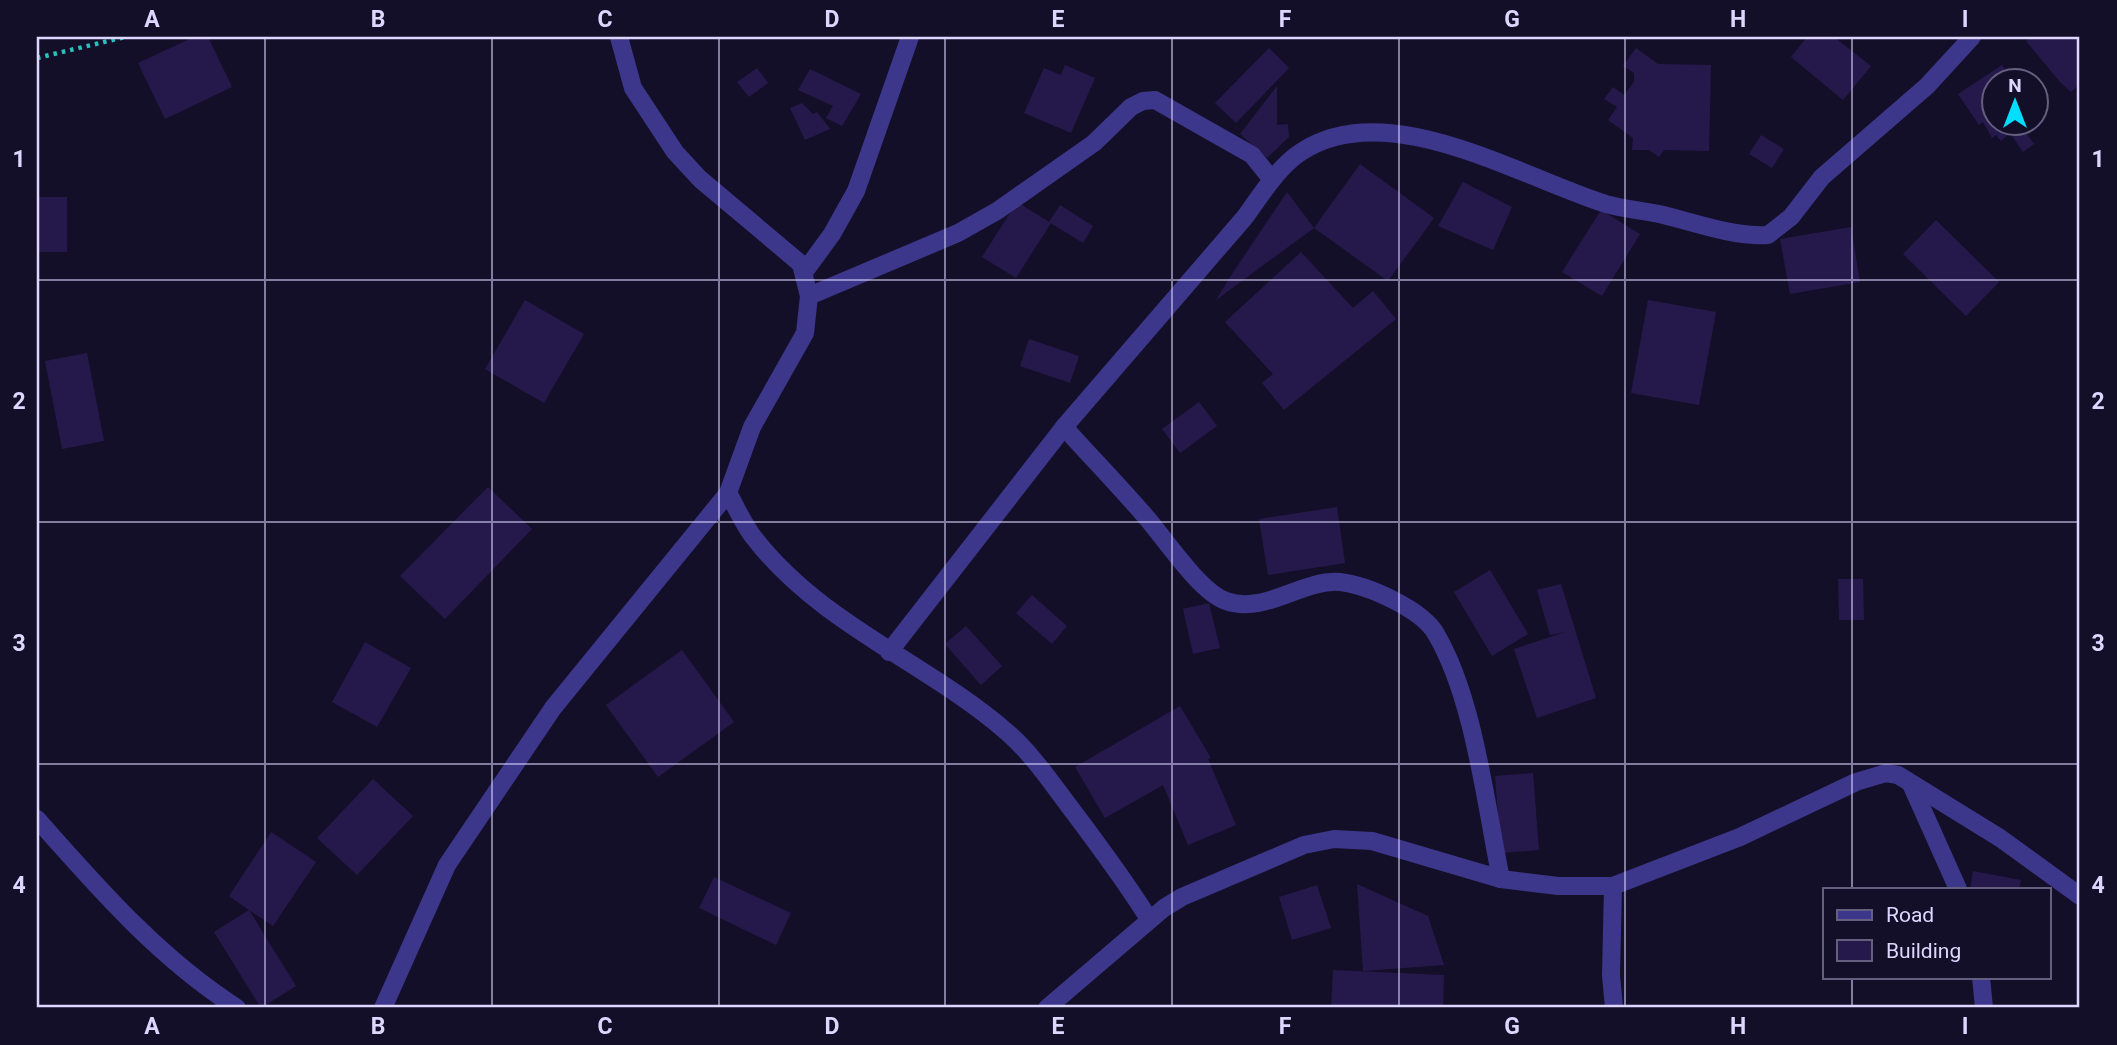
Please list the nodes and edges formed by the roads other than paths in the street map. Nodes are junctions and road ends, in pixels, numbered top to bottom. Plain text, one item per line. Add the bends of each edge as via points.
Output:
1 (619, 37) edge
2 (910, 37) edge
3 (1972, 37) edge
4 (1272, 180) junction
5 (805, 271) junction
6 (809, 296) junction
7 (1064, 427) junction
8 (728, 494) junction
9 (889, 652) junction
10 (1911, 784) junction
11 (37, 819) edge
12 (1502, 879) junction
13 (1613, 886) junction
14 (1958, 888) edge
15 (2080, 896) edge
16 (1149, 919) junction
17 (1982, 978) edge
18 (1054, 1006) edge
19 (237, 1008) edge
20 (383, 1008) edge
21 (1614, 1008) edge
22 (1984, 1008) edge

1 - 5 street via 633,88 675,152
2 - 5 street via 856,191
3 - 4 street via 1927,86 1822,177 1791,216 1768,235 1607,204 1495,161 1401,135 1368,132 1331,138 1300,152
4 - 6 street via 1252,155 1154,100 1143,101 1094,143 997,211 958,233
4 - 7 street
5 - 6 street
6 - 8 street via 805,333 752,427
7 - 9 street
7 - 12 street via 1172,552 1223,600 1248,603 1341,582 1402,604 1424,619 1436,633 1459,688
8 - 9 street via 755,539 775,561 849,625
8 - 20 street via 553,708 498,786 447,865
9 - 16 street via 962,697 1009,734 1119,870
10 - 13 street via 1886,773 1856,782 1740,837
10 - 14 street
10 - 15 street via 2000,838
11 - 19 street via 110,901 162,950
12 - 13 street
12 - 16 street via 1372,841 1334,839 1304,845 1182,897
13 - 21 street
16 - 18 street
17 - 22 street

